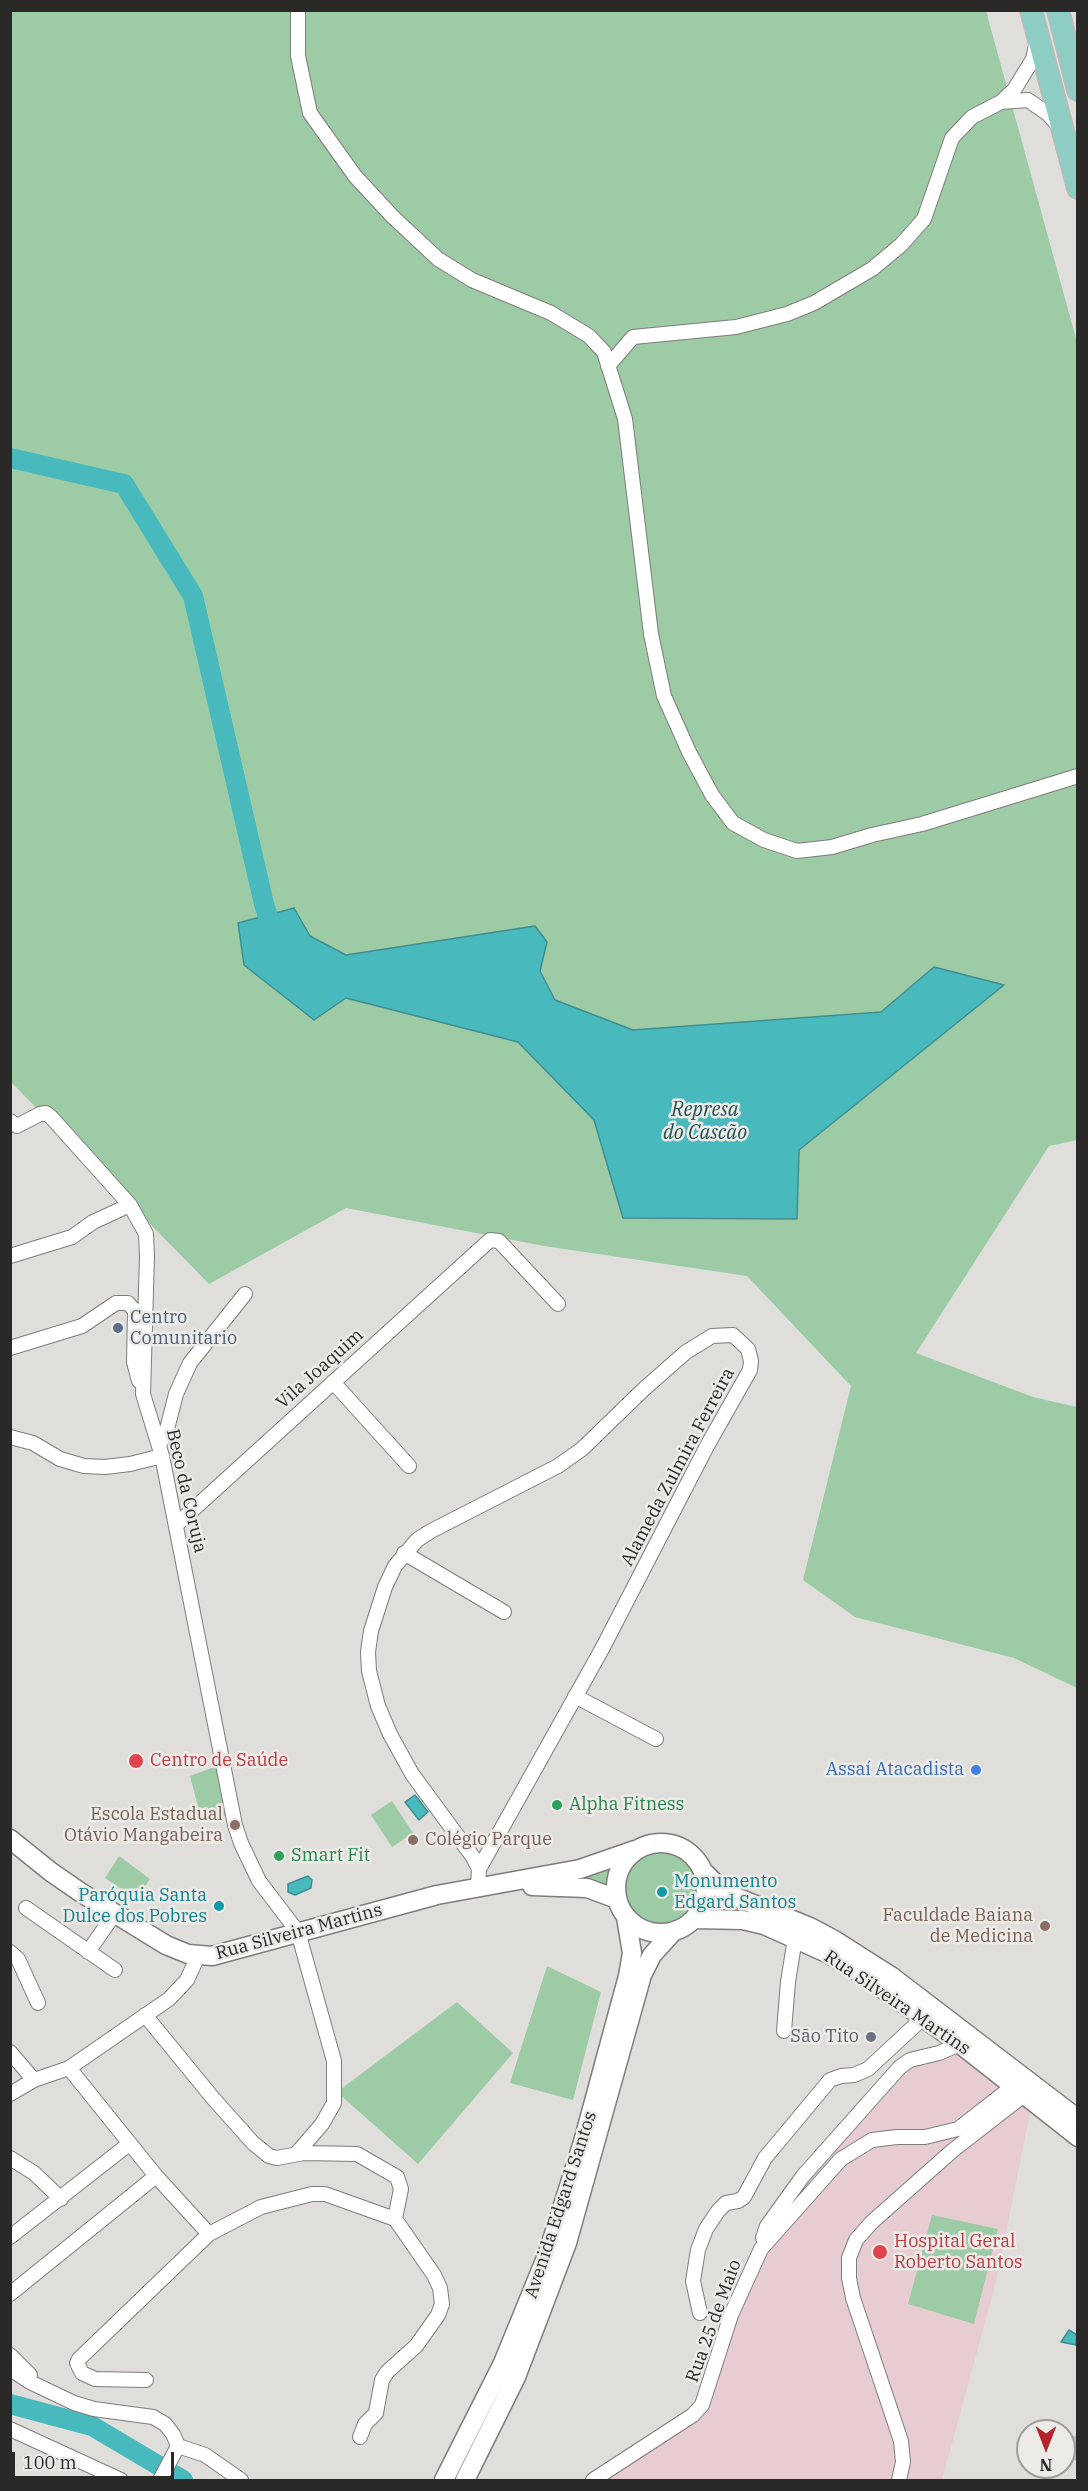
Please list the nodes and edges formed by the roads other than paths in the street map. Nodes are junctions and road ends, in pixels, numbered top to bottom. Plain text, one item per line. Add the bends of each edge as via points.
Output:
1 (298, 10) edge
2 (1031, 10) edge
3 (1058, 10) edge
4 (1038, 38) junction
5 (1023, 76) junction
6 (1077, 90) edge
7 (1028, 100) junction
8 (1000, 102) junction
9 (1062, 129) junction
10 (1077, 188) edge
11 (608, 366) junction
12 (1077, 776) edge
13 (10, 1121) edge
14 (130, 1205) junction
15 (10, 1256) edge
16 (245, 1294) dead end
17 (558, 1304) dead end
18 (10, 1348) edge
19 (333, 1382) junction
20 (143, 1394) junction
21 (10, 1437) edge
22 (161, 1450) junction
23 (409, 1466) dead end
24 (176, 1525) junction
25 (404, 1553) junction
26 (504, 1612) dead end
27 (575, 1695) junction
28 (656, 1739) dead end
29 (10, 1839) edge
30 (635, 1850) junction
31 (705, 1873) junction
32 (478, 1878) junction
33 (512, 1882) junction
34 (617, 1899) junction
35 (26, 1908) dead end
36 (115, 1913) junction
37 (626, 1917) junction
38 (695, 1919) junction
39 (298, 1932) junction
40 (673, 1932) junction
41 (795, 1938) junction
42 (10, 1952) edge
43 (88, 1952) junction
44 (198, 1956) junction
45 (115, 1970) dead end
46 (38, 2003) dead end
47 (145, 2015) junction
48 (923, 2018) junction
49 (784, 2031) dead end
50 (960, 2044) junction
51 (10, 2052) edge
52 (69, 2068) junction
53 (34, 2080) junction
54 (1022, 2088) junction
55 (10, 2094) edge
56 (1077, 2119) edge
57 (1077, 2137) edge
58 (129, 2144) junction
59 (297, 2153) junction
60 (10, 2158) edge
61 (156, 2176) junction
62 (61, 2199) junction
63 (395, 2219) junction
64 (208, 2234) junction
65 (10, 2237) edge
66 (761, 2249) junction
67 (10, 2294) edge
68 (700, 2313) dead end
69 (10, 2355) edge
70 (10, 2368) edge
71 (146, 2380) dead end
72 (44, 2389) junction
73 (10, 2429) edge
74 (360, 2437) dead end
75 (178, 2446) junction
76 (121, 2481) edge
77 (160, 2481) edge
78 (241, 2481) edge
79 (444, 2481) edge
80 (465, 2481) edge
81 (593, 2481) edge
82 (899, 2481) edge

1 - 11 street via 298,56 310,112 355,176 438,259 472,280 551,313 589,336 604,352
2 - 4 main road
3 - 6 main road
4 - 5 street via 1033,59
4 - 9 main road
5 - 7 street
5 - 8 street
7 - 8 street
7 - 9 street
8 - 11 street via 972,117 952,138 924,219 872,269 787,314 736,327 633,338
9 - 10 main road
11 - 12 street via 624,419 649,623 664,696 712,795 733,823 764,840 797,851 832,847
13 - 14 street, Beco da Coruja via 17,1126 45,1113
14 - 15 street via 72,1237
14 - 20 street, Beco da Coruja via 146,1234
16 - 22 street via 189,1364 176,1394
17 - 19 street, Vila Joaquim via 493,1239
18 - 20 street via 82,1326 116,1304 128,1303 135,1311 134,1362
19 - 23 street
19 - 24 street, Vila Joaquim
20 - 22 street, Beco da Coruja
21 - 22 street via 84,1466 130,1464
22 - 24 street, Beco da Coruja
24 - 39 street, Beco da Coruja via 214,1726 241,1843 259,1881
25 - 26 street
25 - 27 street, Alameda Zulmira Ferreira via 430,1531 558,1466 582,1449 644,1389 702,1341 726,1334 740,1340 748,1349 750,1370
25 - 32 street, Alameda Zulmira Ferreira via 385,1587 371,1630 368,1652 372,1686 390,1734 412,1774 466,1845
27 - 28 street
27 - 32 street, Alameda Zulmira Ferreira
29 - 36 main road, Rua Silveira Martins via 51,1872
30 - 31 main road via 655,1842 676,1844 694,1855
30 - 33 main road, Rua Silveira Martins via 580,1869
30 - 34 main road via 622,1863 616,1881
31 - 38 main road via 704,1905
31 - 54 main road, Rua Silveira Martins via 731,1895 810,1927 876,1966
32 - 33 main road, Rua Silveira Martins
32 - 39 main road, Rua Silveira Martins via 437,1894
33 - 34 main road, Rua Silveira Martins via 587,1888
34 - 37 main road
35 - 43 street
36 - 43 street
36 - 44 main road, Rua Silveira Martins via 166,1945
37 - 40 main road via 639,1928
37 - 79 main road, Avenida Edgard Santos via 631,1947 628,1976 554,2234 511,2347
38 - 40 main road
38 - 41 main road, Rua Silveira Martins via 743,1920
39 - 44 main road, Rua Silveira Martins via 225,1954
39 - 59 street via 334,2061 335,2087 328,2114
40 - 80 main road, Avenida Edgard Santos via 652,1955 642,1975 567,2244 516,2377
41 - 48 main road, Rua Silveira Martins via 829,1954
41 - 49 street
42 - 46 street via 18,1959
43 - 45 street
44 - 47 street via 179,1989
47 - 52 street
47 - 59 street via 254,2143 277,2158
48 - 50 main road, Rua Silveira Martins
48 - 68 street via 868,2069 830,2080 765,2158 744,2197 726,2203 718,2211 698,2250 693,2281
50 - 54 main road, Rua Silveira Martins
50 - 66 street via 910,2060 884,2083 785,2199 767,2226
51 - 53 street
52 - 53 street
52 - 58 street
53 - 55 street
54 - 56 main road, Rua Silveira Martins
54 - 57 main road, Rua Silveira Martins
54 - 66 street, Rua 25 de Maio via 958,2129 925,2137 872,2140 850,2151
54 - 82 street via 872,2223 856,2240 849,2258 853,2298 902,2441
58 - 61 street
58 - 62 street
59 - 63 street via 357,2154 397,2177 402,2189
60 - 62 street via 34,2173
61 - 64 street
61 - 67 street
62 - 65 street
63 - 64 street via 326,2194 312,2194 279,2201
63 - 74 street via 434,2275 442,2304 416,2346 382,2380 376,2413 364,2424
64 - 71 street via 77,2363 82,2373 95,2379
66 - 81 street, Rua 25 de Maio via 731,2315 702,2405 693,2415
69 - 72 street
70 - 72 street
72 - 75 street via 94,2409 153,2416 165,2424
73 - 76 street
75 - 77 street
75 - 78 street via 205,2455

